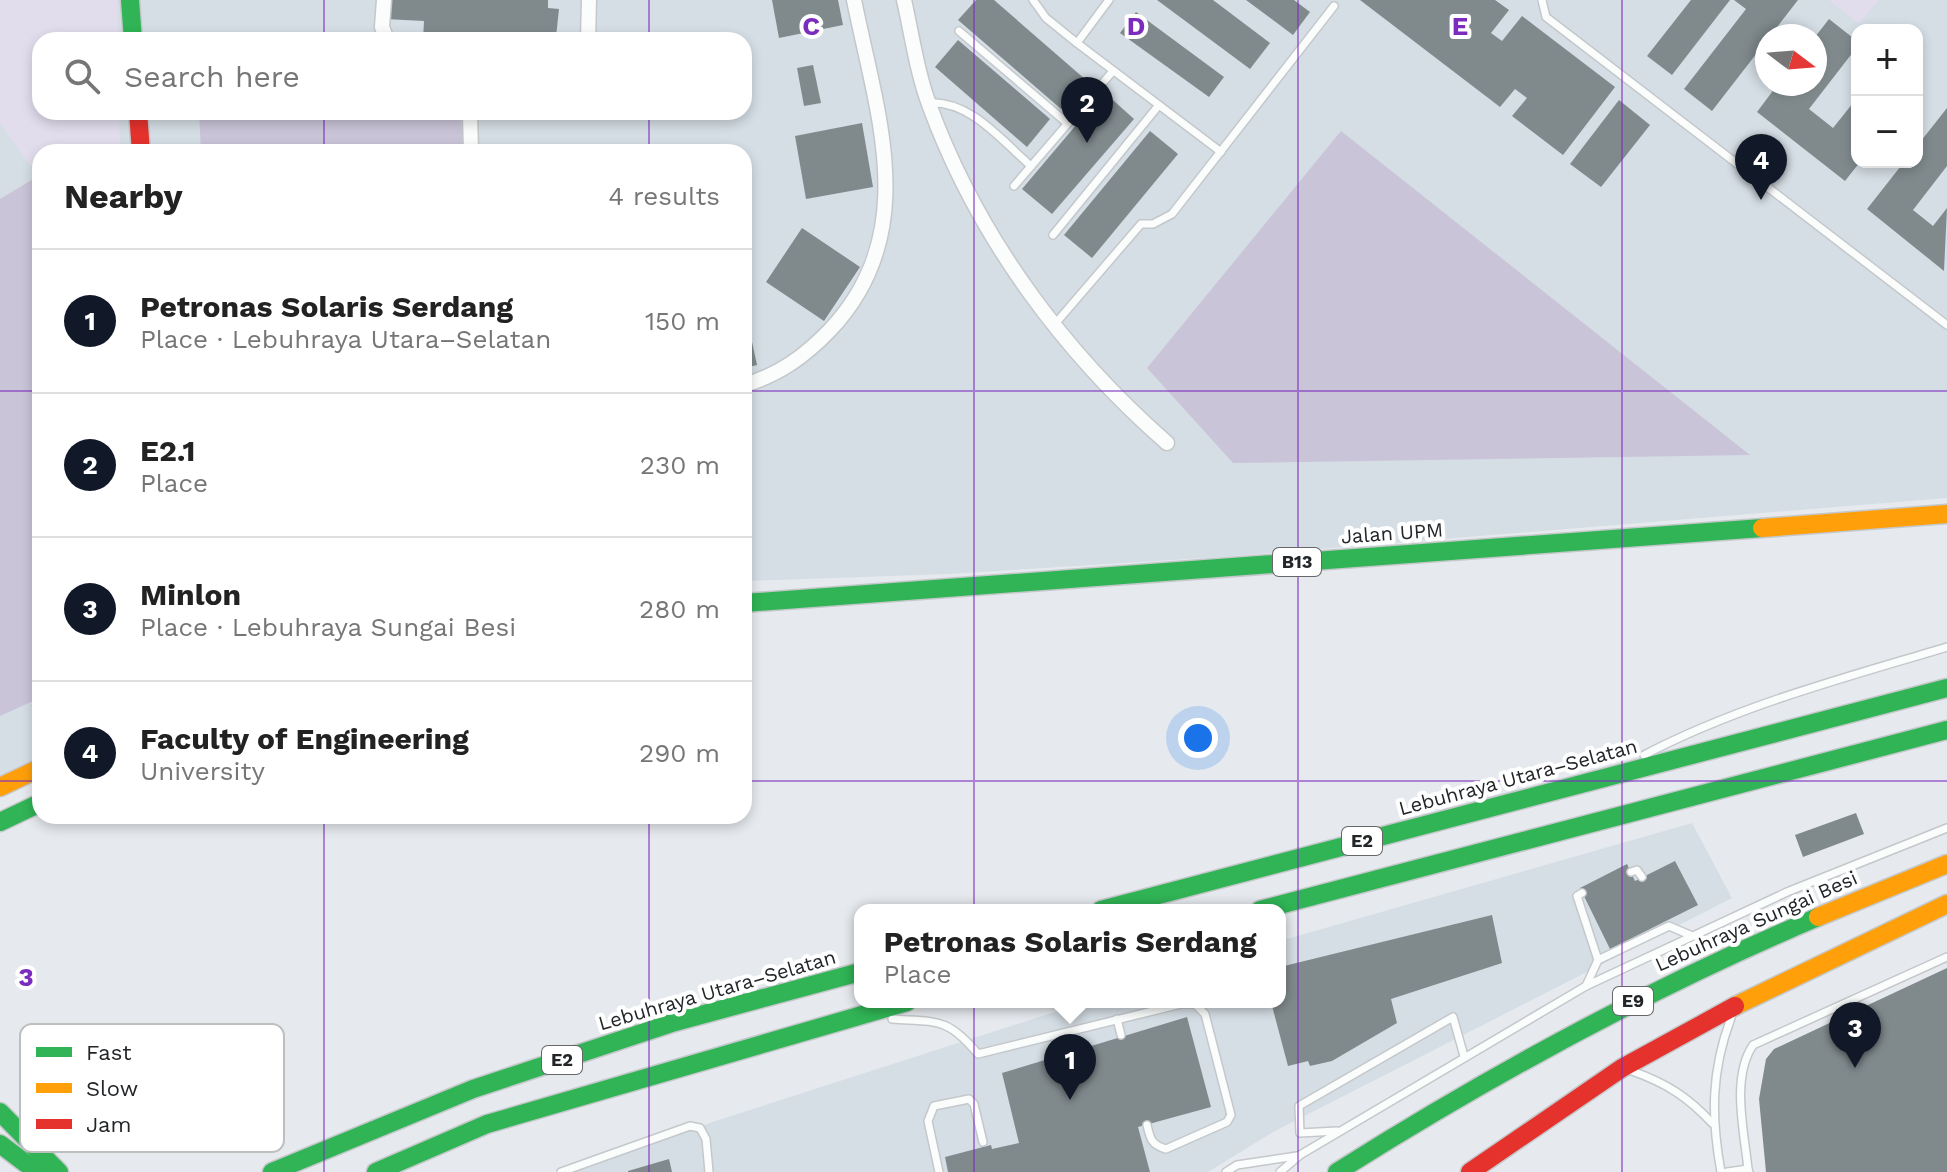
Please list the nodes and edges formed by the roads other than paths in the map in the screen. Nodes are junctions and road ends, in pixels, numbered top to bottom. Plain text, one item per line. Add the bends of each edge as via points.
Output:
1 (130, 0) edge
2 (384, 0) edge
3 (589, 0) edge
4 (854, 0) edge
5 (904, 0) edge
6 (1033, 0) edge
7 (1109, 0) edge
8 (1542, 0) edge
9 (1334, 6) dead end
10 (959, 31) dead end
11 (132, 32) edge
12 (384, 32) edge
13 (588, 32) edge
14 (1077, 43) junction
15 (1113, 71) junction
16 (928, 103) junction
17 (1159, 105) junction
18 (139, 120) edge
19 (470, 120) edge
20 (1067, 123) junction
21 (140, 144) edge
22 (471, 144) edge
23 (1221, 152) junction
24 (1031, 166) junction
25 (1014, 186) dead end
26 (1053, 235) dead end
27 (1055, 324) junction
28 (1947, 325) edge
29 (752, 381) edge
30 (1167, 443) dead end
31 (1947, 514) edge
32 (752, 602) edge
33 (1947, 647) edge
34 (1947, 688) edge
35 (1947, 730) edge
36 (32, 772) edge
37 (1599, 778) junction
38 (0, 787) edge
39 (32, 807) edge
40 (0, 822) edge
41 (1947, 828) edge
42 (1947, 864) edge
43 (1631, 872) dead end
44 (1642, 877) dead end
45 (1582, 893) dead end
46 (1315, 896) junction
47 (1124, 904) edge
48 (1284, 904) edge
49 (1947, 904) edge
50 (1286, 911) edge
51 (1690, 935) junction
52 (1947, 957) edge
53 (1598, 960) junction
54 (854, 974) edge
55 (1586, 986) junction
56 (1737, 1005) junction
57 (885, 1008) edge
58 (1162, 1008) edge
59 (1199, 1008) edge
60 (855, 1016) junction
61 (1117, 1019) junction
62 (1121, 1035) dead end
63 (1464, 1056) junction
64 (1622, 1068) junction
65 (0, 1112) edge
66 (1712, 1123) junction
67 (1147, 1125) dead end
68 (1341, 1130) junction
69 (20, 1132) edge
70 (1391, 1137) junction
71 (983, 1142) dead end
72 (0, 1144) edge
73 (39, 1152) edge
74 (1300, 1155) junction
75 (1749, 1170) edge
76 (37, 1172) edge
77 (59, 1172) edge
78 (272, 1172) edge
79 (376, 1172) edge
80 (561, 1172) edge
81 (709, 1172) edge
82 (939, 1172) edge
83 (1226, 1172) edge
84 (1280, 1172) edge
85 (1337, 1172) edge
86 (1376, 1172) edge
87 (1470, 1172) edge
88 (1721, 1172) edge
89 (1727, 1172) edge

1 - 11 main road
2 - 12 street
3 - 13 street
4 - 29 street via 888,165 886,218 873,269 845,314 805,356
5 - 16 street
6 - 14 lane
7 - 14 lane
8 - 28 lane via 1546,17
9 - 23 lane
10 - 20 lane
14 - 15 lane
15 - 17 lane
15 - 20 lane
16 - 24 lane via 964,108
16 - 27 street via 1007,263
17 - 23 lane
17 - 26 lane
18 - 21 main road
19 - 22 street
20 - 24 lane
23 - 27 lane via 1172,214 1141,224
24 - 25 lane
27 - 30 street via 1115,397
31 - 32 main road, Jalan UPM / B13
33 - 37 lane via 1697,728
34 - 37 main road, Lebuhraya Utara–Selatan / E2
35 - 46 main road, E2
36 - 38 main road
37 - 47 main road, Lebuhraya Utara–Selatan / E2
39 - 40 main road
41 - 51 lane
42 - 70 main road, Lebuhraya Sungai Besi / E9 via 1742,950 1591,1021
43 - 44 lane via 1637,870
45 - 53 lane via 1577,896
46 - 48 main road, E2
46 - 50 lane
49 - 56 main road
51 - 53 lane via 1668,924
51 - 55 lane
52 - 75 lane via 1753,1045 1741,1076
53 - 55 lane
54 - 78 main road, Lebuhraya Utara–Selatan / E2 via 675,1022 473,1089
55 - 63 lane
56 - 64 main road
56 - 66 lane via 1713,1082
57 - 60 main road, E2
58 - 61 lane
59 - 67 lane via 1205,1014 1231,1115 1227,1122 1166,1149 1150,1140
60 - 61 lane via 941,1022 958,1030 978,1054
60 - 79 main road, E2 via 487,1124
61 - 62 lane
63 - 68 lane
63 - 68 lane via 1453,1017 1299,1106 1300,1133
64 - 66 lane via 1660,1080 1689,1097
64 - 87 main road
65 - 69 main road
66 - 88 lane
68 - 74 lane
70 - 85 main road, Lebuhraya Sungai Besi / E9
70 - 86 main road
71 - 82 lane via 969,1099 934,1106 928,1121
72 - 76 main road
73 - 77 main road
74 - 83 lane via 1237,1165
74 - 84 lane
75 - 89 lane
80 - 81 lane via 690,1126 700,1128 706,1139

